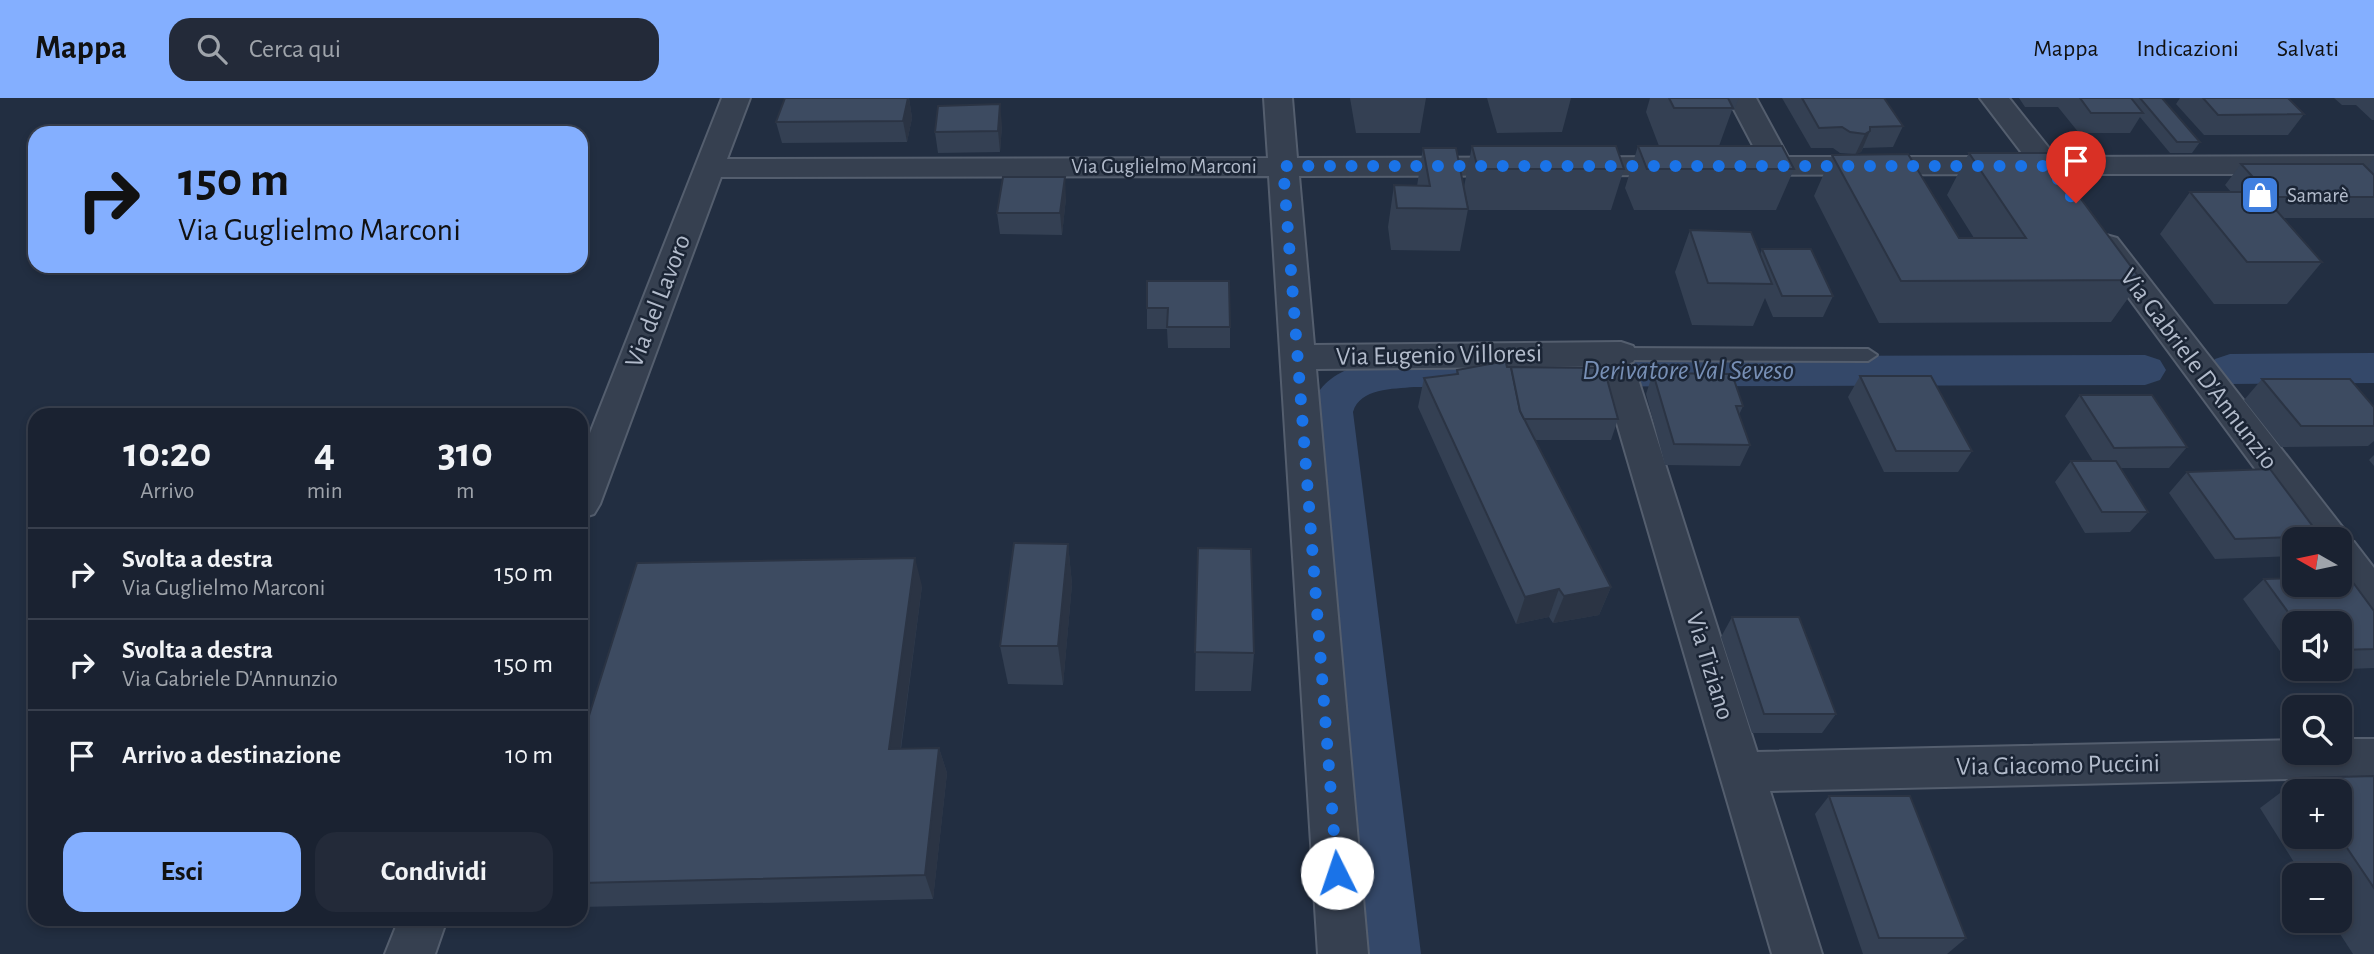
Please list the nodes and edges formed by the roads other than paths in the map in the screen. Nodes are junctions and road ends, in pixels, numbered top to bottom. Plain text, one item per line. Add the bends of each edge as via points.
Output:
1 (736, 98) edge
2 (1278, 98) edge
3 (1742, 98) edge
4 (1994, 98) edge
5 (2374, 165) edge
6 (1283, 166) junction
7 (1778, 166) junction
8 (2048, 166) junction
9 (709, 167) junction
10 (1868, 355) dead end
11 (1298, 357) junction
12 (1621, 366) junction
13 (588, 486) edge
14 (2320, 527) edge
15 (2352, 569) edge
16 (2374, 598) edge
17 (2374, 758) edge
18 (1742, 772) junction
19 (421, 926) edge
20 (410, 954) edge
21 (1343, 954) edge
22 (1797, 954) edge

1 - 9 street, Via del Lavoro
2 - 6 street
3 - 7 street
4 - 8 street, Via Gabriele D'Annunzio
5 - 8 street, Via Guglielmo Marconi
6 - 7 street, Via Guglielmo Marconi
6 - 9 street, Via Guglielmo Marconi
6 - 11 street
7 - 8 street, Via Guglielmo Marconi
8 - 14 street, Via Gabriele D'Annunzio
9 - 13 street, Via del Lavoro
10 - 12 lane
11 - 12 street, Via Eugenio Villoresi
11 - 21 street
12 - 18 street, Via Tiziano
15 - 16 street
17 - 18 street, Via Giacomo Puccini
18 - 22 street, Via Tiziano
19 - 20 street

